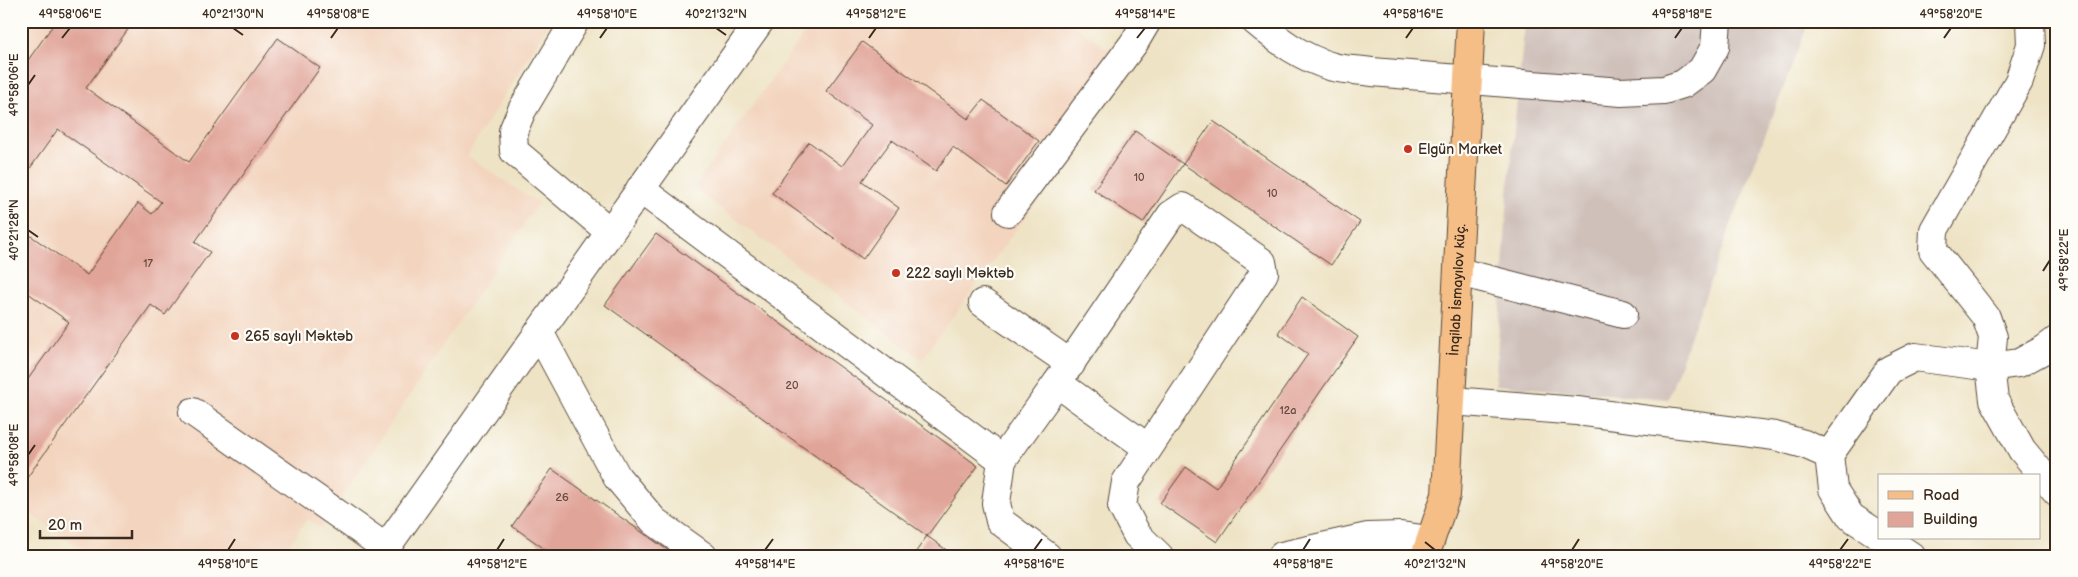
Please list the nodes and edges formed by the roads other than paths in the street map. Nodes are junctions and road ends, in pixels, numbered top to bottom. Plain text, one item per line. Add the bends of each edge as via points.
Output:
1 (575, 21) edge
2 (760, 21) edge
3 (1147, 21) edge
4 (1255, 21) edge
5 (1471, 21) edge
6 (1717, 21) edge
7 (2030, 21) edge
8 (1468, 79) junction
9 (640, 189) junction
10 (1008, 212) dead end
11 (610, 232) junction
12 (1459, 272) junction
13 (983, 303) dead end
14 (1623, 314) dead end
15 (539, 332) junction
16 (2057, 340) edge
17 (1990, 367) junction
18 (1064, 374) junction
19 (1452, 401) junction
20 (194, 412) dead end
21 (1148, 448) junction
22 (1829, 455) junction
23 (1002, 460) junction
24 (2057, 492) edge
25 (1878, 534) edge
26 (1887, 540) edge
27 (1427, 548) edge
28 (383, 552) edge
29 (1293, 555) edge
30 (702, 556) edge
31 (1047, 556) edge
32 (1159, 556) edge
33 (1911, 556) edge

1 - 11 street via 522,110 513,131 514,151
2 - 9 street
3 - 10 street
4 - 8 street via 1280,42 1334,67
5 - 8 main road, İnqilab İsmayılov küç.
6 - 8 street via 1715,47 1702,70 1682,84 1664,90 1621,92
7 - 17 street via 2031,45 2019,81 1934,230 1933,250 1986,317 1993,337
8 - 12 main road, İnqilab İsmayılov küç.
9 - 11 street
9 - 23 street
11 - 15 street
12 - 14 street
12 - 19 main road, İnqilab İsmayılov küç.
13 - 18 street
15 - 28 street
15 - 30 street via 617,477 654,521
16 - 17 street via 2019,363
17 - 22 street via 1915,357 1889,370
17 - 24 street via 1994,400 2022,450
18 - 21 street
18 - 21 street via 1172,215 1183,208 1262,262 1264,273
18 - 23 street
19 - 22 street via 1578,411 1775,436
19 - 27 main road, İnqilab İsmayılov küç. via 1446,495
20 - 28 street
21 - 32 street via 1126,482 1122,506 1137,535
22 - 25 street via 1833,489 1851,517
23 - 31 street via 996,503 1000,521
26 - 33 street
27 - 29 street via 1402,536 1368,537

